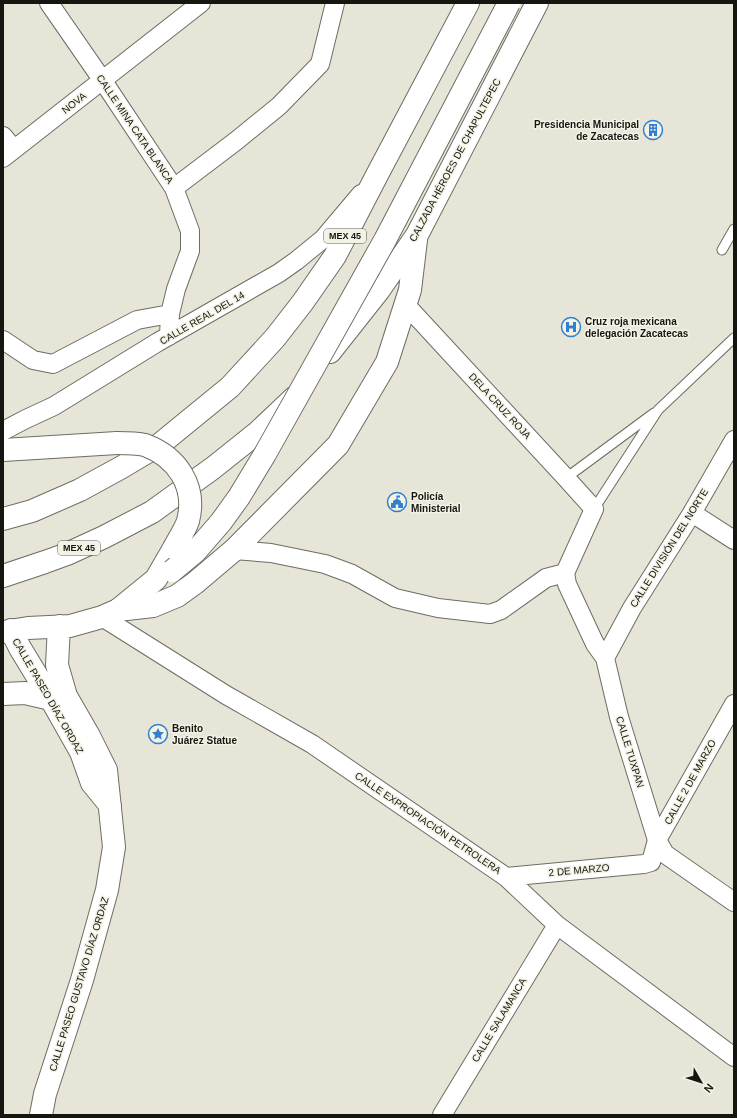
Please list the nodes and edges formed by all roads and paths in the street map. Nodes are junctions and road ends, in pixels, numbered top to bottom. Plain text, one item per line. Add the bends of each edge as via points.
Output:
1 (49, 3) edge
2 (201, 3) edge
3 (335, 3) edge
4 (468, 3) edge
5 (509, 3) edge
6 (537, 3) edge
7 (103, 80) junction
8 (7, 148) edge
9 (377, 175) junction
10 (174, 188) junction
11 (734, 229) edge
12 (417, 235) junction
13 (722, 250) dead end
14 (406, 305) junction
15 (170, 314) junction
16 (169, 336) junction
17 (734, 338) edge
18 (3, 340) edge
19 (658, 410) junction
20 (3, 431) edge
21 (734, 440) edge
22 (3, 450) edge
23 (566, 478) junction
24 (594, 509) junction
25 (692, 512) junction
26 (3, 520) edge
27 (734, 540) edge
28 (234, 550) junction
29 (565, 573) junction
30 (164, 575) junction
31 (3, 576) edge
32 (110, 613) junction
33 (59, 626) junction
34 (7, 631) edge
35 (605, 658) junction
36 (3, 694) edge
37 (51, 698) junction
38 (734, 704) edge
39 (110, 805) junction
40 (658, 840) junction
41 (651, 862) joint
42 (506, 877) junction
43 (734, 902) edge
44 (557, 925) junction
45 (734, 1057) edge
46 (41, 1115) edge
47 (442, 1115) edge

1 - 7 street, CALLE MINA CATA BLANCA
2 - 7 street, NOVA
3 - 10 street via 320,64 279,106
4 - 9 main road, MEX 45
5 - 30 main road, bridge via 385,240 265,454 221,522 195,552
6 - 12 main road, CALZADA HÉROES DE CHAPULTEPEC / MEX 45
7 - 8 street, NOVA
7 - 10 street, CALLE MINA CATA BLANCA
9 - 16 street, CALLE REAL DEL 14 via 323,239 296,262
9 - 26 main road, MEX 45 via 335,256 275,338 230,387 159,445 122,467 32,512
10 - 15 street, CALLE MINA CATA BLANCA via 190,231 190,251
11 - 13 lane
12 - 14 main road
12 - 31 main road, CALZADA HÉROES DE CHAPULTEPEC / MEX 45 via 379,290 295,397 258,432 152,512 67,554
14 - 23 street, DELA CRUZ ROJA
14 - 28 main road via 387,362 338,445
15 - 16 street, CALLE MINA CATA BLANCA
15 - 18 street via 137,320 53,364 33,360
16 - 20 street, CALLE REAL DEL 14 via 54,406
17 - 19 lane
19 - 23 lane
19 - 24 lane
21 - 25 street, CALLE DIVISIÓN DEL NORTE
22 - 30 main road, bridge via 117,443 143,445 166,457 176,465 184,478 189,491 190,507 188,522 174,548
23 - 24 street, DELA CRUZ ROJA
24 - 29 street
25 - 27 street
25 - 35 street, CALLE DIVISIÓN DEL NORTE via 632,608
28 - 29 street via 271,553 325,564 352,574 396,598 438,608 490,614 501,610 546,578
28 - 32 main road via 177,596 153,606
29 - 35 street, CALLE TUXPAN via 567,584 595,644
30 - 32 main road
32 - 33 main road via 70,626
32 - 42 street, CALLE EXPROPIACIÓN PETROLERA via 226,695 312,744
33 - 34 main road
33 - 39 main road, CALLE PASEO DÍAZ ORDAZ via 57,665 66,696 106,770
34 - 37 main road, CALLE PASEO DÍAZ ORDAZ
35 - 40 street, CALLE TUXPAN via 620,717
36 - 37 main road via 25,693
37 - 39 main road, CALLE PASEO DÍAZ ORDAZ via 81,752 92,783
38 - 40 street, CALLE 2 DE MARZO
39 - 46 main road, CALLE PASEO GUSTAVO DÍAZ ORDAZ via 114,847 107,890 82,980 45,1094
40 - 41 street, CALLE 2 DE MARZO
40 - 43 street, CALLE TUXPAN via 665,854
41 - 42 street, 2 DE MARZO
42 - 44 street, CALLE EXPROPIACIÓN PETROLERA
44 - 45 street, CALLE EXPROPIACIÓN PETROLERA
44 - 47 street, CALLE SALAMANCA

